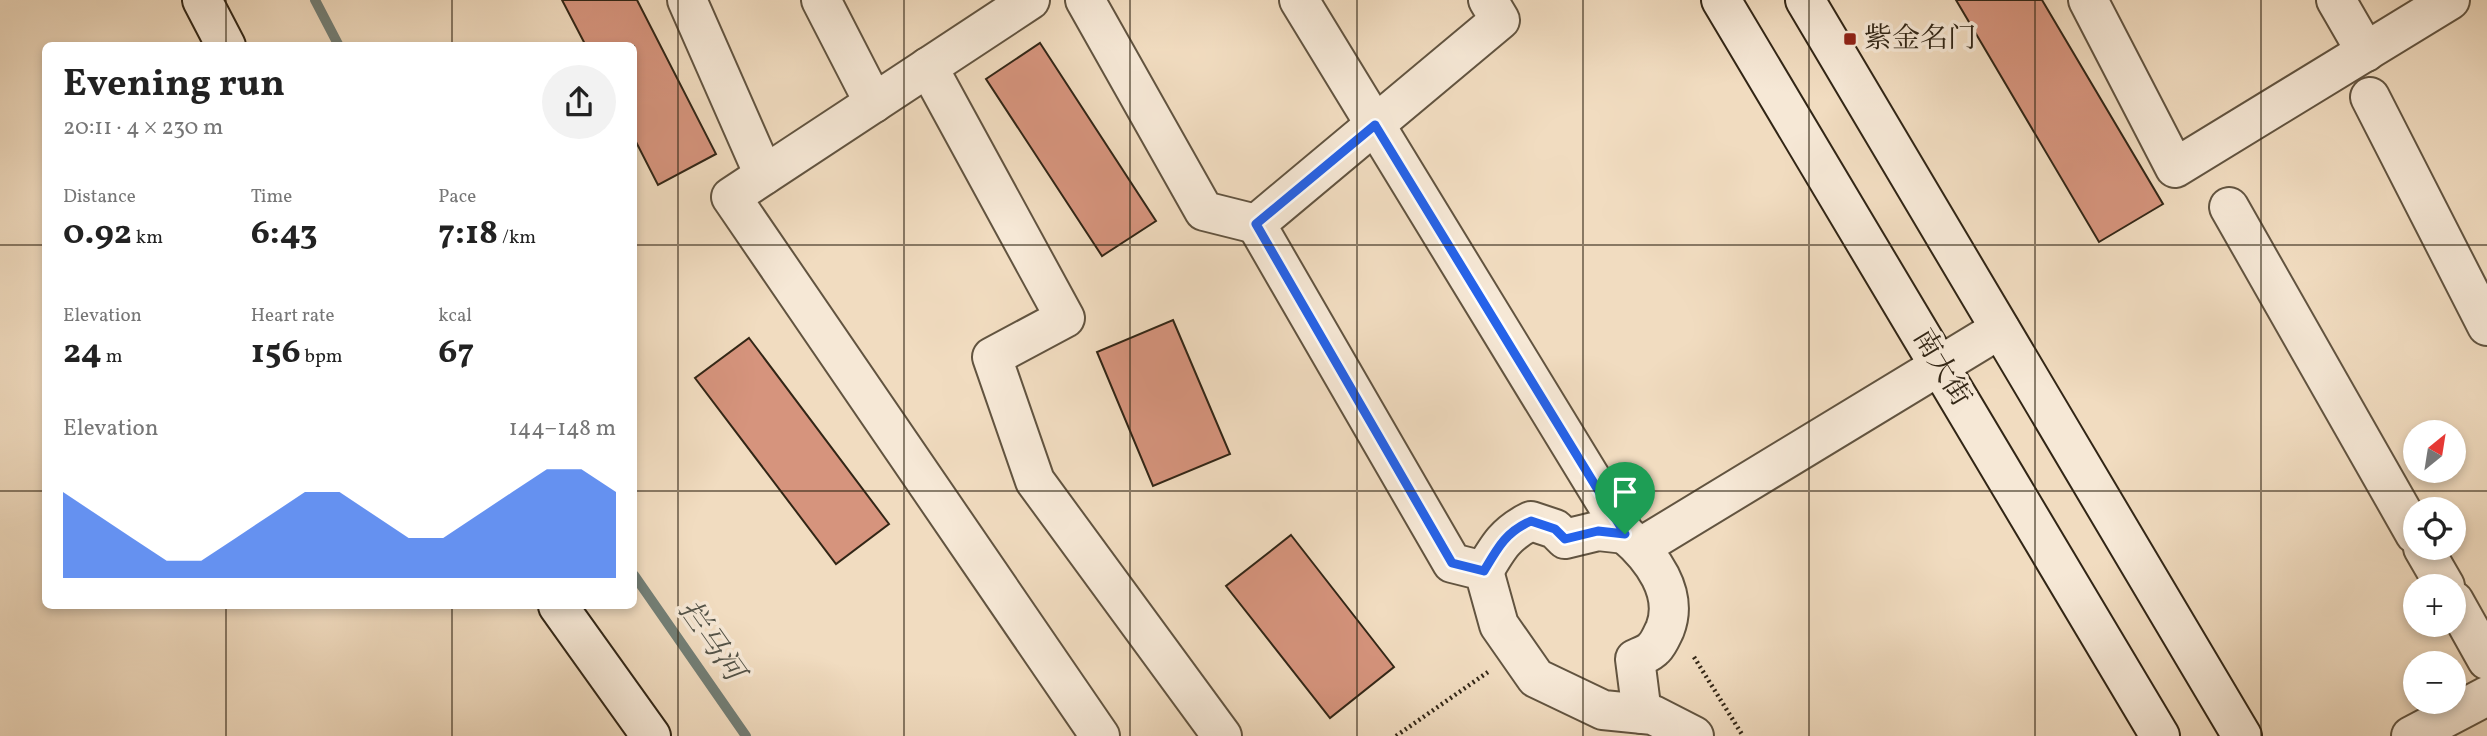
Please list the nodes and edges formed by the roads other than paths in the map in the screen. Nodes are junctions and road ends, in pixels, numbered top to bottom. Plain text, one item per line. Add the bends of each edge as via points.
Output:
1 (202, 0) edge
2 (687, 0) edge
3 (821, 0) edge
4 (1030, 0) edge
5 (1085, 0) edge
6 (1299, 0) edge
7 (1488, 0) edge
8 (1721, 0) edge
9 (1805, 0) edge
10 (2088, 0) edge
11 (2336, 0) edge
12 (2450, 0) edge
13 (224, 42) edge
14 (2366, 52) junction
15 (928, 67) junction
16 (2370, 97) dead end
17 (874, 103) junction
18 (1375, 125) junction
19 (764, 175) junction
20 (2229, 207) dead end
21 (1256, 224) junction
22 (2487, 326) edge
23 (2000, 328) junction
24 (1939, 365) junction
25 (2403, 513) edge
26 (1633, 540) junction
27 (1484, 571) junction
28 (560, 609) edge
29 (2466, 622) edge
30 (2487, 660) edge
31 (2487, 696) edge
32 (1642, 714) junction
33 (651, 736) edge
34 (1100, 736) edge
35 (1222, 736) edge
36 (1694, 736) edge
37 (2160, 736) edge
38 (2242, 736) edge
39 (2412, 736) edge

1 - 13 street
2 - 19 street
3 - 17 street
4 - 15 street
5 - 21 street via 1204,211
6 - 18 street
7 - 18 street via 1500,20
8 - 24 street, 南大街
9 - 23 street
10 - 14 street via 2175,168
11 - 14 street
12 - 14 street
15 - 17 street
15 - 35 street via 1065,318 992,357 1035,481
16 - 22 street
17 - 19 street
18 - 21 street
18 - 26 street
19 - 34 street via 731,197
20 - 25 street
21 - 27 street via 1452,563
23 - 24 street
23 - 38 street
24 - 26 street
24 - 37 street, 南大街
26 - 27 street via 1598,531 1565,539 1555,529 1531,521 1515,528
26 - 32 street via 1662,578 1669,618 1654,649 1635,659
27 - 32 street via 1499,625 1536,678 1603,710
28 - 33 street
29 - 30 street
31 - 39 street
32 - 36 street

